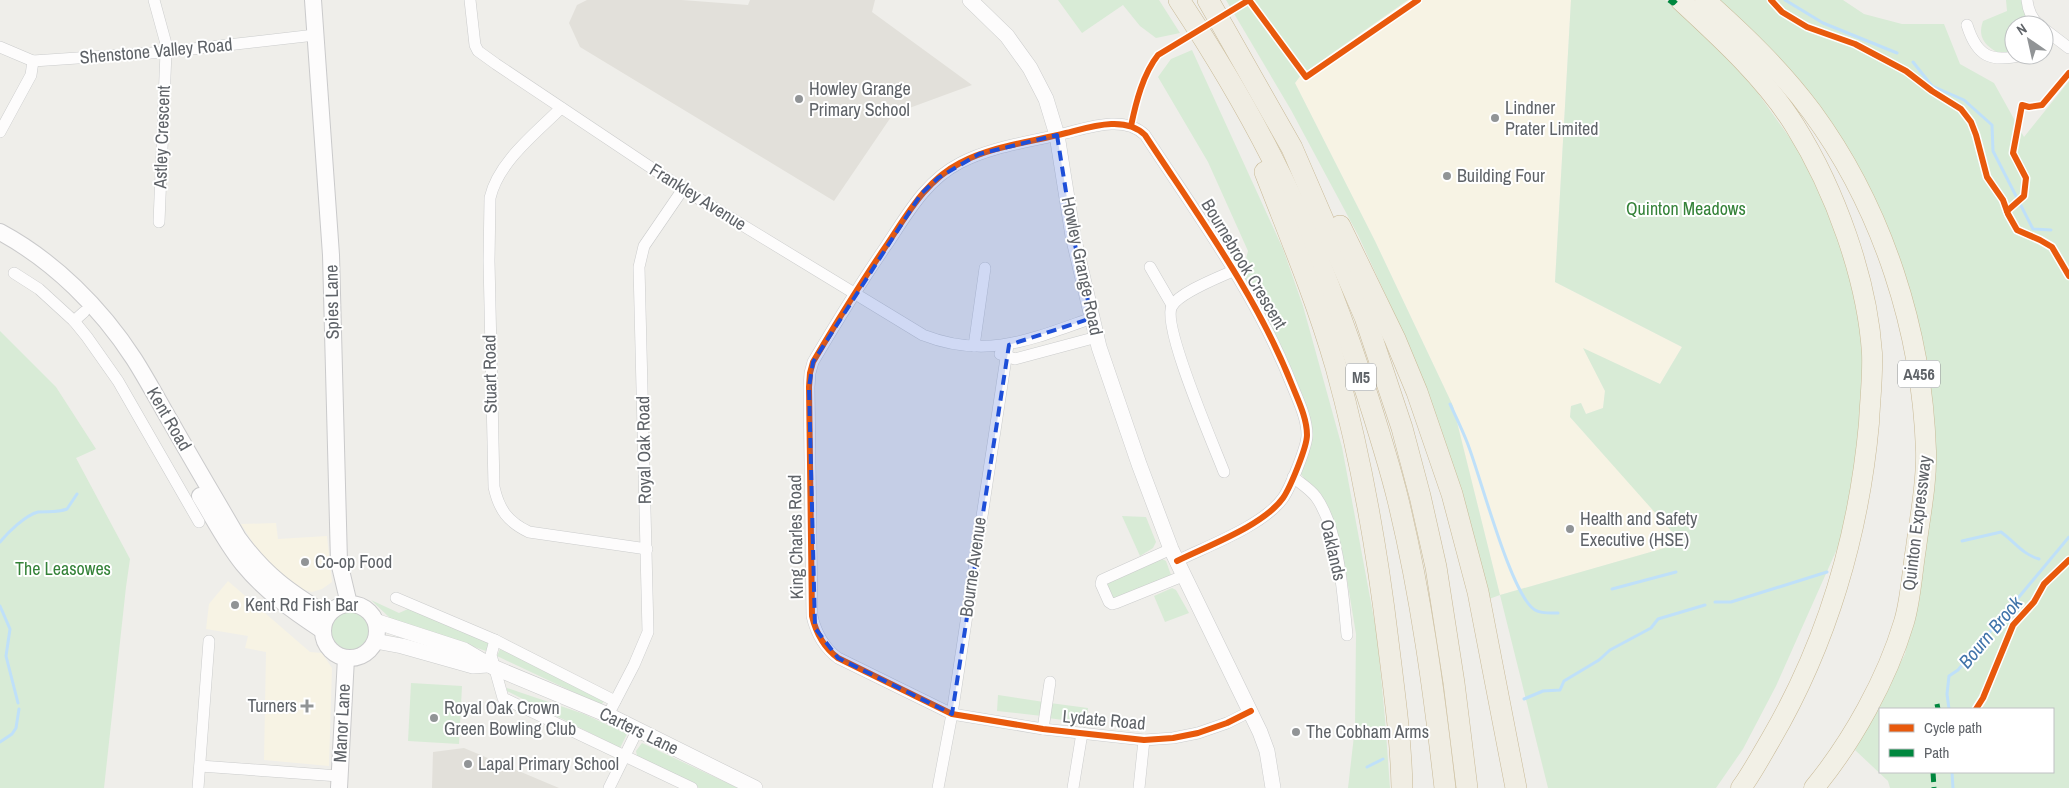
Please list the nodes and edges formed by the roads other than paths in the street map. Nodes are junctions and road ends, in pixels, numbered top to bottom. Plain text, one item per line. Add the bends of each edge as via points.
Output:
1 (154, 0) edge
2 (313, 0) edge
3 (470, 0) edge
4 (970, 0) edge
5 (1179, 0) edge
6 (1208, 0) edge
7 (1680, 0) edge
8 (1705, 0) edge
9 (2027, 0) edge
10 (2031, 15) edge
11 (1967, 25) dead end
12 (316, 35) junction
13 (2054, 38) edge
14 (0, 48) edge
15 (2069, 48) edge
16 (167, 51) junction
17 (2004, 58) edge
18 (33, 62) junction
19 (1235, 92) junction
20 (561, 108) junction
21 (0, 132) edge
22 (1057, 135) junction
23 (1292, 148) junction
24 (683, 189) junction
25 (159, 222) dead end
26 (0, 232) edge
27 (0, 243) edge
28 (1150, 267) dead end
29 (985, 268) dead end
30 (1235, 270) junction
31 (14, 273) dead end
32 (854, 292) junction
33 (1172, 305) junction
34 (79, 316) junction
35 (1092, 318) junction
36 (1097, 337) junction
37 (1008, 345) junction
38 (974, 346) junction
39 (988, 347) junction
40 (1007, 358) junction
41 (1224, 472) dead end
42 (1293, 477) junction
43 (199, 522) dead end
44 (646, 549) junction
45 (1174, 555) junction
46 (1183, 576) junction
47 (398, 603) dead end
48 (349, 604) junction
49 (375, 621) junction
50 (324, 623) junction
51 (1347, 635) dead end
52 (209, 640) dead end
53 (495, 640) junction
54 (375, 641) junction
55 (346, 658) junction
56 (491, 666) junction
57 (1050, 682) dead end
58 (616, 701) junction
59 (1250, 711) junction
60 (952, 714) junction
61 (608, 715) junction
62 (638, 729) junction
63 (1043, 729) junction
64 (1082, 733) junction
65 (1144, 740) junction
66 (624, 756) junction
67 (200, 766) junction
68 (339, 782) edge
69 (198, 788) edge
70 (610, 788) edge
71 (692, 788) edge
72 (755, 788) edge
73 (938, 788) edge
74 (1073, 788) edge
75 (1139, 788) edge
76 (1273, 788) edge
77 (1402, 788) edge
78 (1445, 788) edge
79 (1467, 788) edge
80 (1516, 788) edge
81 (1741, 788) edge
82 (1814, 788) edge

1 - 16 street, Astley Crescent
2 - 12 main road, Spies Lane
3 - 20 street, Frankley Avenue via 474,45 478,51
4 - 22 street, Howley Grange Road via 1007,36 1030,68 1046,99
5 - 19 highway, M5
6 - 23 highway, M5
7 - 81 highway, A456 via 1770,93 1795,125 1823,176 1850,245 1862,291 1872,353 1866,450 1842,571 1811,663 1782,720
8 - 82 highway, Quinton Expressway / A456 via 1791,86 1813,113 1846,165 1878,230 1898,282 1919,376 1926,452 1905,620 1893,654 1859,724
9 - 10 street
11 - 17 street via 1972,42 1985,54 1996,59
12 - 16 street, Shenstone Valley Road
12 - 48 main road, Spies Lane via 332,255 339,562
13 - 15 street
14 - 18 street, Shenstone Valley Road
16 - 18 street, Shenstone Valley Road
16 - 25 street, Astley Crescent
18 - 21 street via 32,75
19 - 77 highway via 1313,296 1355,441 1380,571
19 - 78 highway, M5 via 1297,208 1342,320 1381,436 1414,574 1433,687
20 - 24 street, Frankley Avenue
20 - 44 street, Stuart Road via 505,165 490,198 494,488 505,515 529,532
22 - 30 street, Bournebrook Crescent via 1118,124 1139,128
22 - 32 street, Bournebrook Crescent via 979,154 938,178 921,194
22 - 35 street, Howley Grange Road via 1073,236
23 - 79 highway, M5 via 1365,317 1402,428 1436,567
23 - 80 highway via 1353,250 1396,339 1420,402 1452,494 1478,592
24 - 32 street, Frankley Avenue
24 - 44 street, Royal Oak Road via 644,246 638,267
26 - 50 main road, Kent Road via 29,249 77,289 99,313 135,360 238,538 272,578
27 - 34 main road, Kent Road via 40,270
28 - 33 street
29 - 38 street
30 - 33 street via 1200,286
30 - 42 street, Bournebrook Crescent via 1271,334 1303,413 1306,442
31 - 34 street, Kent Road
32 - 38 street, Frankley Avenue via 923,335 940,342
32 - 60 street, King Charles Road via 813,362 810,373 812,616 827,648 838,658
33 - 41 street via 1169,315 1172,331
34 - 43 street, Kent Road
34 - 50 main road, Kent Road via 109,341 128,367 243,564 286,606
35 - 36 street, Howley Grange Road
35 - 37 street, Frankley Avenue
36 - 40 street via 1015,359
36 - 45 street, Howley Grange Road via 1139,464
37 - 39 street, Frankley Avenue
37 - 40 street, Bourne Avenue
38 - 39 street, Frankley Avenue
39 - 40 street, Frankley Avenue
40 - 60 street, Bourne Avenue
42 - 45 street, Bournebrook Crescent via 1282,499 1268,514 1250,525
42 - 51 street, Oaklands via 1315,495 1323,508 1339,563
44 - 58 street, Royal Oak Road via 648,632
45 - 46 street, Howley Grange Road
45 - 46 street via 1102,580 1101,584 1112,604
46 - 59 street, Howley Grange Road
47 - 53 street, Carters Lane
48 - 49 main road via 365,608
48 - 50 main road via 335,608
49 - 54 main road
49 - 56 street, Carters Lane via 464,650
50 - 55 main road via 324,640 328,648
52 - 67 street
53 - 56 street
53 - 58 street, Carters Lane
54 - 55 main road via 363,655
54 - 56 street, Carters Lane via 473,666
55 - 68 main road, Manor Lane
56 - 61 street, Carters Lane
56 - 66 street, Carters Lane via 503,698
57 - 63 street, Lydate Road
58 - 61 street, Royal Oak Road
59 - 65 street, Lydate Road via 1198,733
59 - 76 street, Howley Grange Road via 1267,751
60 - 63 street, Lydate Road
60 - 73 street, Bourne Avenue
61 - 62 street, Carters Lane
62 - 66 street
62 - 72 street, Carters Lane
63 - 64 street, Lydate Road
64 - 65 street, Lydate Road
64 - 74 street, Lydate Road
65 - 75 street, Lydate Road
66 - 70 street
66 - 71 street, Carters Lane
67 - 68 street
67 - 69 street

